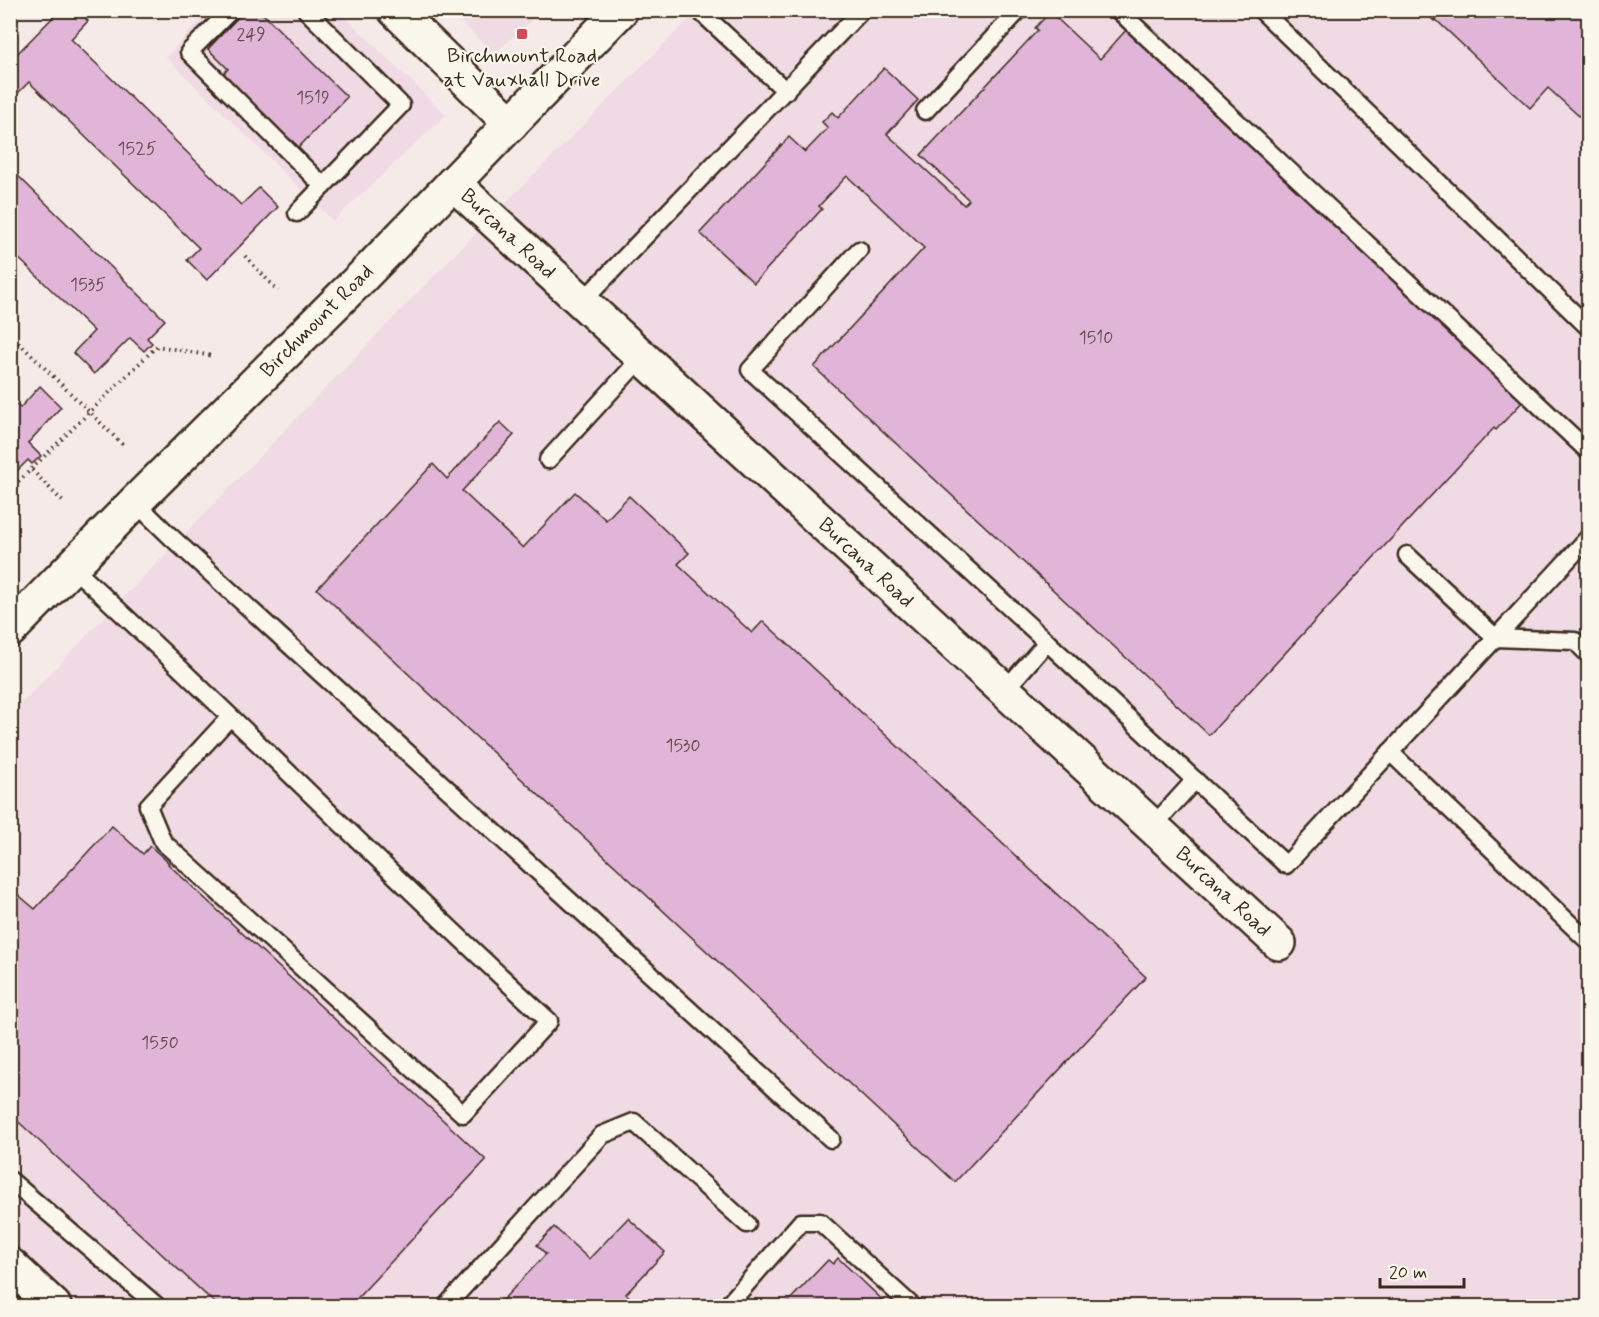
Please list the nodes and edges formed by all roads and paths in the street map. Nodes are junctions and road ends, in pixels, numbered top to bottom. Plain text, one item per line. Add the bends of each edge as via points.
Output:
1 (14, 10) edge
2 (231, 10) edge
3 (306, 10) edge
4 (395, 10) edge
5 (621, 10) edge
6 (862, 10) edge
7 (1020, 10) edge
8 (1118, 10) edge
9 (1261, 10) edge
10 (703, 14) dead end
11 (10, 42) edge
12 (786, 91) junction
13 (925, 111) dead end
14 (511, 124) junction
15 (453, 183) junction
16 (323, 186) junction
17 (297, 213) dead end
18 (859, 250) dead end
19 (245, 256) dead end
20 (278, 291) dead end
21 (582, 302) junction
22 (1588, 327) edge
23 (10, 334) edge
24 (212, 356) dead end
25 (642, 357) junction
26 (90, 412) junction
27 (123, 445) dead end
28 (1588, 451) edge
29 (548, 460) dead end
30 (32, 470) junction
31 (10, 490) edge
32 (135, 502) junction
33 (66, 504) dead end
34 (1588, 538) edge
35 (1407, 555) dead end
36 (72, 567) junction
37 (10, 630) edge
38 (1496, 638) junction
39 (1047, 642) junction
40 (1588, 654) edge
41 (1004, 691) junction
42 (230, 717) junction
43 (1390, 752) junction
44 (1195, 780) junction
45 (1152, 827) junction
46 (1588, 941) edge
47 (1279, 943) dead end
48 (831, 1138) dead end
49 (10, 1180) edge
50 (747, 1224) dead end
51 (10, 1265) edge
52 (54, 1306) edge
53 (157, 1306) edge
54 (446, 1306) edge
55 (727, 1306) edge
56 (912, 1306) edge

1 - 11 path via 15,42
2 - 16 lane via 189,52
3 - 16 lane via 401,105
4 - 14 street
5 - 14 street, Birchmount Road
6 - 12 lane
7 - 13 lane
8 - 28 lane
9 - 22 lane
10 - 12 lane
12 - 21 lane
14 - 15 street, Birchmount Road
15 - 21 street, Burcana Road
15 - 32 street, Birchmount Road
16 - 17 lane
18 - 39 lane via 750,370
19 - 20 path
21 - 25 street, Burcana Road
23 - 26 path
24 - 26 path via 157,346
25 - 29 lane
25 - 41 street, Burcana Road
26 - 27 path
26 - 30 path
30 - 31 path
30 - 33 path
32 - 36 street, Birchmount Road
32 - 48 lane
34 - 38 lane
35 - 38 lane
36 - 37 street, Birchmount Road
36 - 42 lane
38 - 40 lane via 1575,641
38 - 43 lane
39 - 41 lane
39 - 44 lane
41 - 45 street, Burcana Road
42 - 42 lane via 549,1021 464,1114 163,842 148,806
43 - 44 lane via 1286,864
43 - 46 lane
44 - 45 lane
45 - 47 street, Burcana Road
49 - 53 lane
50 - 54 lane via 634,1122 602,1135
51 - 52 street
55 - 56 lane via 801,1222 820,1222

